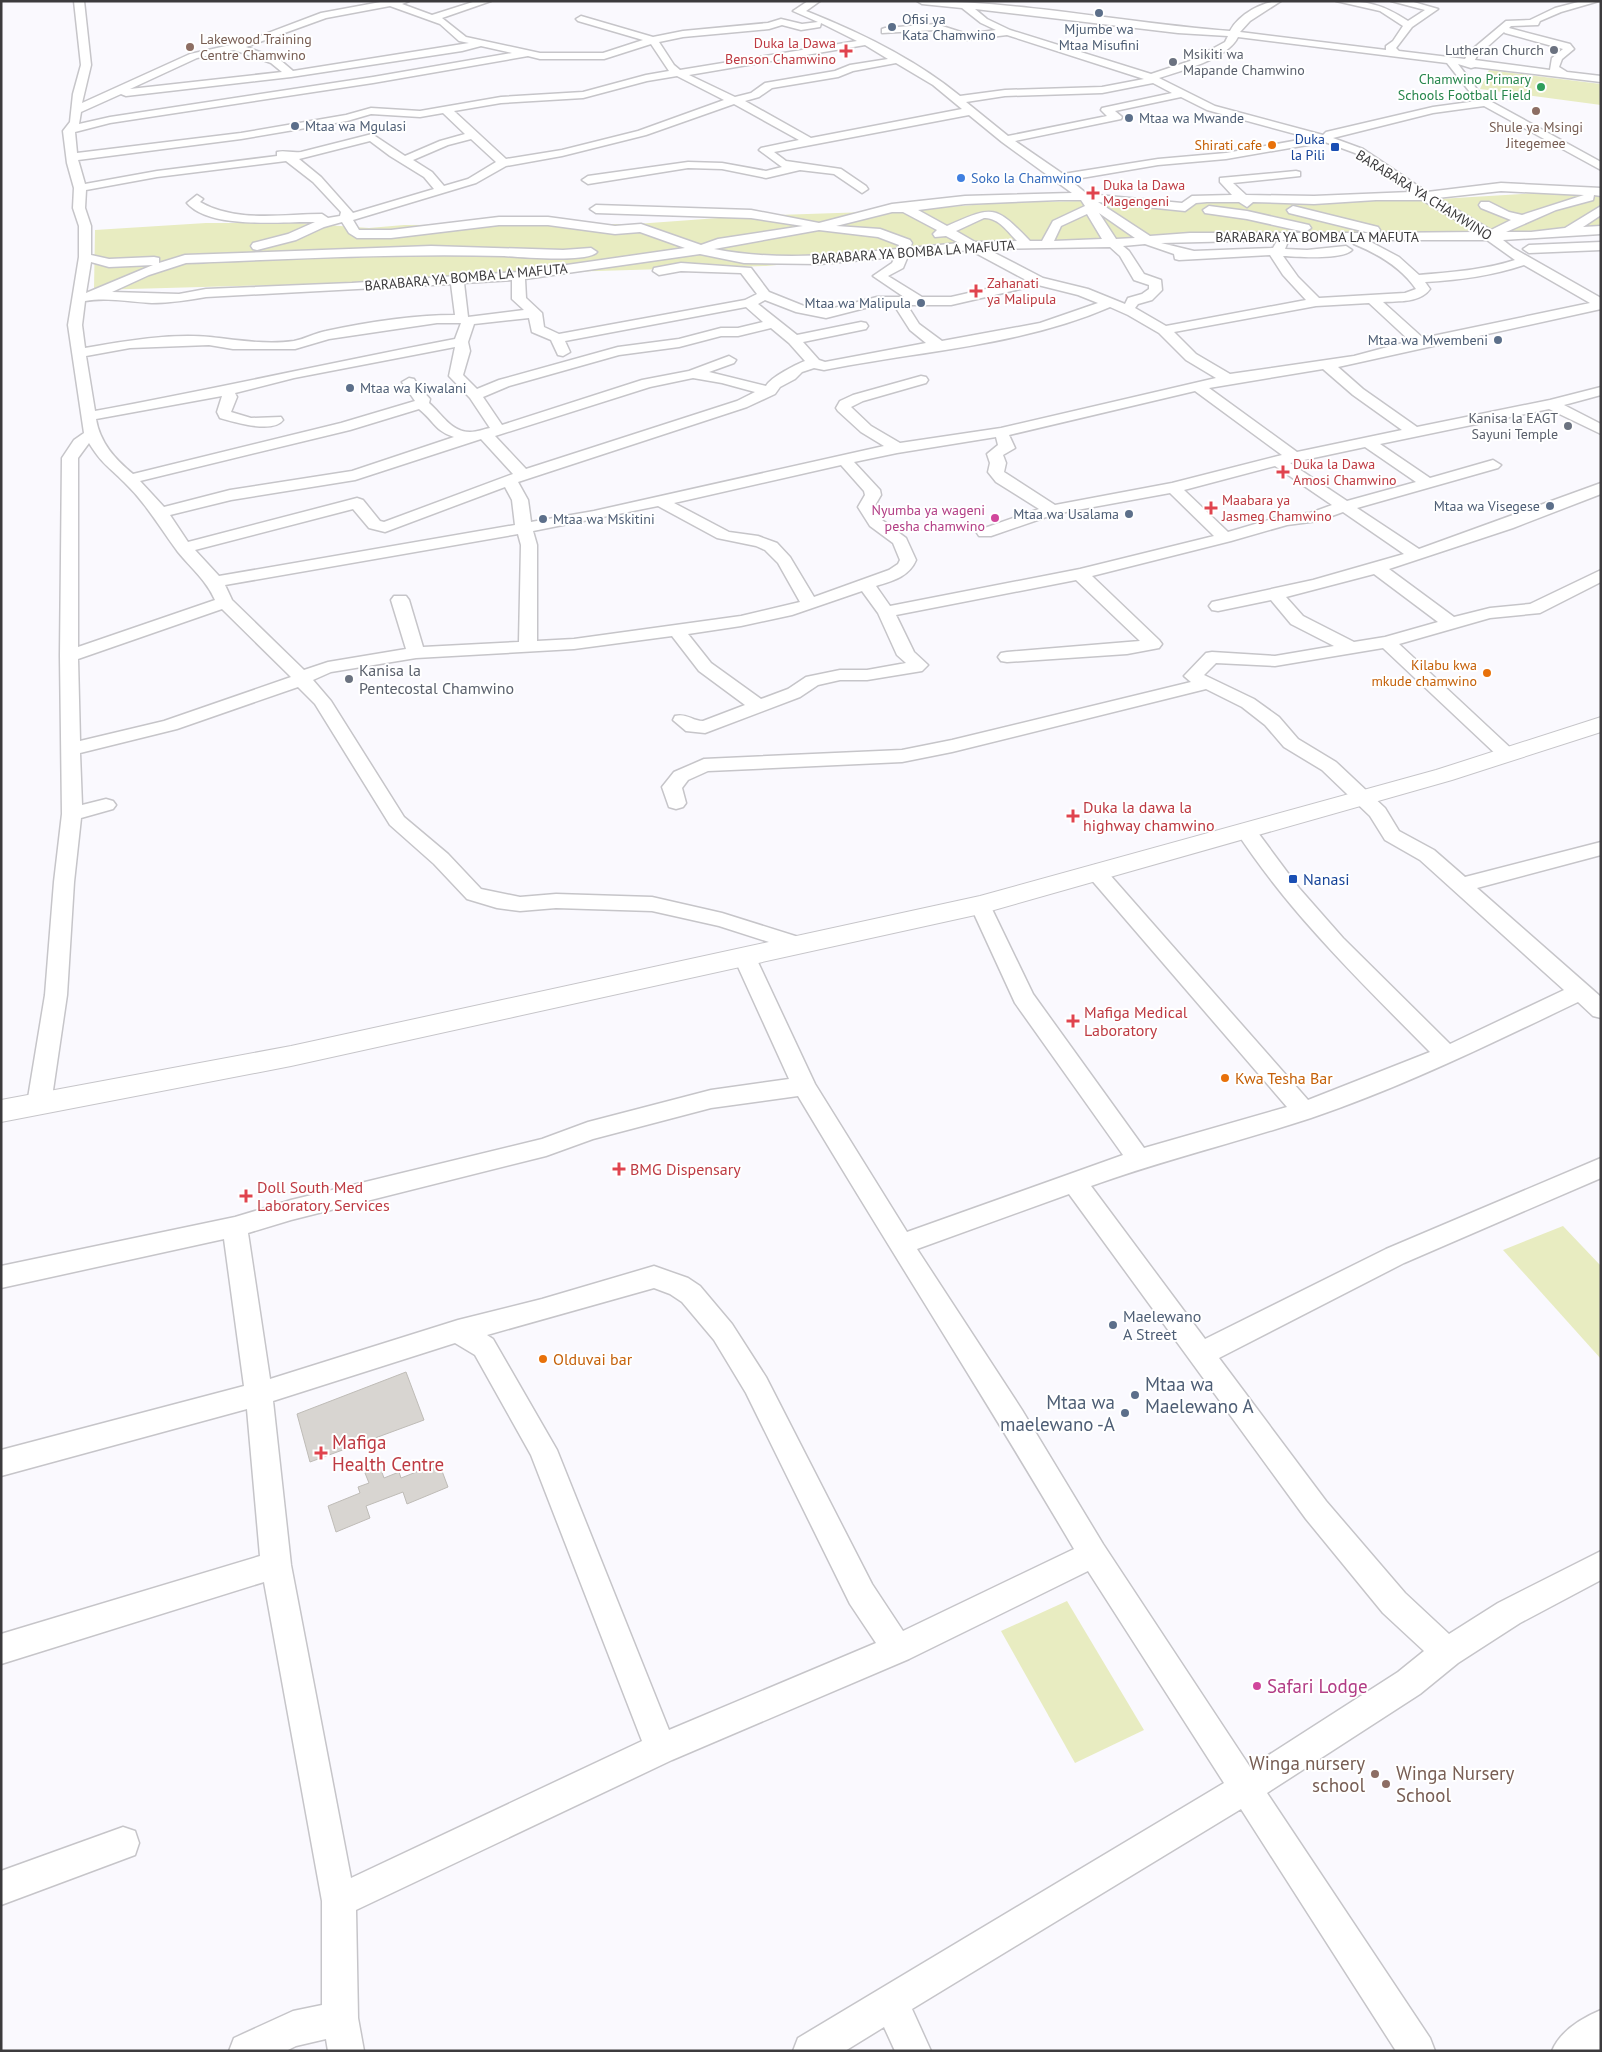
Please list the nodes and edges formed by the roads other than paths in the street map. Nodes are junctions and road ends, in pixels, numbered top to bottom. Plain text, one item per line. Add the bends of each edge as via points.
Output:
1 (79, 1) edge
2 (404, 1) edge
3 (486, 1) edge
4 (815, 1) edge
5 (922, 1) edge
6 (981, 1) edge
7 (1276, 1) edge
8 (1341, 1) edge
9 (1396, 1) edge
10 (1594, 1) edge
11 (392, 4) junction
12 (964, 4) edge
13 (1072, 4) dead end
14 (336, 13) junction
15 (1058, 15) junction
16 (433, 18) junction
17 (581, 19) dead end
18 (352, 22) dead end
19 (1412, 22) junction
20 (831, 24) junction
21 (1499, 30) junction
22 (885, 31) dead end
23 (1006, 32) junction
24 (1235, 34) junction
25 (653, 40) junction
26 (867, 42) junction
27 (481, 43) junction
28 (235, 47) junction
29 (526, 54) junction
30 (1396, 54) junction
31 (604, 56) junction
32 (898, 60) junction
33 (628, 62) dead end
34 (1451, 62) junction
35 (1471, 65) junction
36 (656, 66) dead end
37 (674, 70) junction
38 (291, 74) junction
39 (1566, 76) junction
40 (1154, 78) junction
41 (1601, 79) edge
42 (1182, 94) junction
43 (111, 96) junction
44 (735, 100) junction
45 (956, 100) junction
46 (1486, 103) junction
47 (77, 110) junction
48 (446, 110) junction
49 (970, 110) junction
50 (346, 118) junction
51 (72, 129) junction
52 (256, 133) junction
53 (474, 135) junction
54 (372, 137) junction
55 (1326, 139) junction
56 (1006, 140) junction
57 (808, 141) junction
58 (562, 153) junction
59 (72, 157) junction
60 (288, 157) junction
61 (404, 160) junction
62 (503, 163) junction
63 (796, 167) junction
64 (1601, 167) edge
65 (1296, 174) dead end
66 (1061, 178) junction
67 (588, 180) junction
68 (80, 188) junction
69 (1542, 188) junction
70 (440, 189) junction
71 (862, 189) dead end
72 (1490, 189) junction
73 (1599, 195) edge
74 (1412, 196) junction
75 (1425, 196) junction
76 (998, 197) junction
77 (197, 199) dead end
78 (597, 200) junction
79 (965, 200) junction
80 (1336, 200) junction
81 (1088, 202) junction
82 (1485, 205) junction
83 (1246, 206) junction
84 (1555, 206) junction
85 (1185, 207) junction
86 (906, 208) junction
87 (1155, 208) junction
88 (1386, 210) dead end
89 (1601, 210) edge
90 (709, 212) junction
91 (866, 214) junction
92 (990, 215) junction
93 (1371, 217) dead end
94 (252, 218) junction
95 (346, 218) junction
96 (926, 218) junction
97 (1338, 219) junction
98 (1520, 220) junction
99 (516, 221) junction
100 (1468, 221) junction
101 (582, 226) junction
102 (875, 226) junction
103 (1360, 226) junction
104 (819, 227) junction
105 (1601, 230) edge
106 (949, 231) junction
107 (1568, 231) junction
108 (563, 234) dead end
109 (360, 236) junction
110 (1490, 236) junction
111 (1531, 236) junction
112 (292, 237) junction
113 (1417, 237) junction
114 (1286, 238) junction
115 (526, 241) junction
116 (548, 241) dead end
117 (1148, 241) junction
118 (1358, 242) junction
119 (718, 243) junction
120 (1085, 243) junction
121 (1113, 243) junction
122 (1027, 244) junction
123 (1047, 244) junction
124 (1601, 246) edge
125 (908, 247) junction
126 (978, 249) junction
127 (1507, 249) junction
128 (1548, 249) junction
129 (700, 250) junction
130 (1381, 250) junction
131 (393, 251) junction
132 (333, 253) junction
133 (655, 253) junction
134 (1276, 254) junction
135 (1193, 255) junction
136 (1529, 255) junction
137 (85, 257) junction
138 (1156, 257) dead end
139 (186, 259) junction
140 (820, 260) junction
141 (413, 261) dead end
142 (728, 263) junction
143 (568, 269) junction
144 (746, 271) junction
145 (429, 272) dead end
146 (518, 276) junction
147 (1417, 279) junction
148 (451, 280) junction
149 (1038, 281) junction
150 (764, 295) junction
151 (87, 297) junction
152 (1372, 299) junction
153 (899, 301) junction
154 (919, 301) junction
155 (1316, 302) junction
156 (749, 303) junction
157 (1109, 303) junction
158 (1601, 304) edge
159 (1128, 310) junction
160 (535, 313) junction
161 (465, 320) junction
162 (774, 324) junction
163 (862, 326) dead end
164 (1164, 330) junction
165 (557, 338) junction
166 (794, 340) junction
167 (461, 342) junction
168 (1420, 343) junction
169 (295, 345) junction
170 (940, 345) junction
171 (79, 353) junction
172 (730, 360) dead end
173 (814, 363) junction
174 (1326, 364) junction
175 (569, 366) junction
176 (294, 374) junction
177 (693, 374) junction
178 (1228, 379) junction
179 (921, 380) dead end
180 (409, 382) dead end
181 (1197, 386) junction
182 (227, 390) junction
183 (770, 390) junction
184 (1601, 391) edge
185 (475, 395) junction
186 (421, 404) junction
187 (1551, 404) junction
188 (276, 420) dead end
189 (91, 425) junction
190 (1601, 430) edge
191 (1001, 432) junction
192 (1414, 432) junction
193 (484, 434) junction
194 (1366, 441) junction
195 (897, 448) junction
196 (1294, 457) junction
197 (1277, 460) junction
198 (845, 461) junction
199 (1493, 465) dead end
200 (516, 477) junction
201 (130, 479) junction
202 (1428, 483) junction
203 (1173, 488) junction
204 (1601, 488) edge
205 (662, 502) junction
206 (1346, 506) junction
207 (1052, 510) junction
208 (160, 513) junction
209 (525, 527) junction
210 (985, 533) dead end
211 (1225, 538) junction
212 (184, 548) junction
213 (1418, 556) junction
214 (1378, 569) junction
215 (1080, 574) junction
216 (1601, 575) edge
217 (215, 582) junction
218 (866, 584) junction
219 (1276, 596) junction
220 (400, 600) dead end
221 (225, 602) junction
222 (810, 603) junction
223 (1218, 606) dead end
224 (886, 612) junction
225 (1450, 622) junction
226 (677, 631) junction
227 (1387, 642) junction
228 (528, 647) junction
229 (1354, 648) junction
230 (416, 653) junction
231 (69, 656) junction
232 (1008, 657) dead end
233 (304, 679) junction
234 (1210, 683) junction
235 (759, 707) junction
236 (682, 720) dead end
237 (1601, 724) edge
238 (72, 749) junction
239 (1507, 754) junction
240 (1361, 798) junction
241 (676, 803) dead end
242 (106, 805) dead end
243 (72, 814) junction
244 (1246, 831) junction
245 (1601, 848) edge
246 (1096, 872) junction
247 (1462, 885) junction
248 (980, 906) junction
249 (800, 945) junction
250 (745, 958) junction
251 (1582, 991) junction
252 (1601, 1010) edge
253 (1447, 1055) junction
254 (804, 1086) junction
255 (39, 1104) junction
256 (1, 1111) edge
257 (1304, 1111) junction
258 (1139, 1158) junction
259 (1601, 1167) edge
260 (1073, 1181) junction
261 (234, 1228) junction
262 (901, 1244) junction
263 (1, 1277) edge
264 (458, 1331) junction
265 (1202, 1354) junction
266 (259, 1394) junction
267 (1, 1463) edge
268 (1093, 1554) junction
269 (276, 1565) junction
270 (1601, 1565) edge
271 (898, 1648) junction
272 (1, 1649) edge
273 (1447, 1652) junction
274 (661, 1749) junction
275 (1246, 1788) junction
276 (123, 1843) dead end
277 (1, 1888) edge
278 (339, 1902) junction
279 (891, 2002) junction
280 (1601, 2028) edge
281 (343, 2034) edge
282 (247, 2051) edge
283 (812, 2051) edge
284 (913, 2051) edge
285 (1417, 2051) edge
286 (1570, 2051) edge

1 - 47 street via 86,65
2 - 11 street
3 - 16 street
4 - 20 street via 798,11
5 - 12 street
6 - 12 street
7 - 24 street via 1244,21
8 - 19 street via 1372,6
9 - 19 street via 1433,9
10 - 21 street via 1558,10 1535,20 1535,23 1509,23
11 - 14 street
11 - 16 street
12 - 15 street
12 - 23 street, BARABARA YA CHAMWINO via 984,21
13 - 15 street
14 - 18 street
14 - 28 street
15 - 24 street
16 - 27 street via 463,39
17 - 25 street
19 - 30 street via 1390,48
20 - 25 street via 801,27 781,22
20 - 26 street
21 - 35 street via 1473,54
21 - 39 street via 1566,46 1570,49 1557,58 1554,68
22 - 23 street via 936,27 966,37
23 - 40 street, BARABARA YA CHAMWINO
24 - 30 street
24 - 40 street via 1229,44 1194,63
25 - 31 street
25 - 37 street
26 - 32 street
26 - 37 street
27 - 29 street
27 - 38 street
28 - 38 street via 275,61
28 - 43 street via 194,56
29 - 31 street
29 - 51 street via 110,120
30 - 34 street
31 - 33 street
32 - 44 street via 769,85 755,95
32 - 45 street via 937,83
34 - 35 street
34 - 46 street via 1475,94
35 - 39 street
36 - 37 street
37 - 44 street
37 - 48 street via 583,95 501,100
38 - 43 street
39 - 41 street
40 - 42 street, BARABARA YA CHAMWINO
40 - 45 street via 1102,90 1004,93
42 - 55 street, BARABARA YA CHAMWINO via 1211,108
42 - 56 street via 1106,110 1117,117
43 - 47 street
44 - 57 street
44 - 58 street via 642,133
45 - 49 street
46 - 55 street via 1433,110 1330,134
46 - 64 street
47 - 51 street
48 - 50 street via 420,114 371,111
48 - 53 street
49 - 56 street
49 - 57 street
50 - 52 street
50 - 54 street
51 - 59 street via 69,131
52 - 59 street
52 - 60 street
53 - 61 street via 444,143
53 - 62 street
54 - 60 street
54 - 61 street
55 - 66 street
55 - 75 street, BARABARA YA CHAMWINO via 1359,151
56 - 66 street
57 - 63 street via 765,150 783,164
58 - 62 street
58 - 67 street via 572,168
59 - 68 street
60 - 68 street
60 - 95 street via 324,187 347,212
61 - 70 street via 438,184
62 - 70 street via 472,181
63 - 67 street via 766,175 722,166 688,165
63 - 71 street via 837,171
65 - 83 street via 1224,180
66 - 81 street
67 - 78 street
68 - 137 street
69 - 72 street
69 - 73 street
69 - 84 street via 1551,195
70 - 95 street
72 - 75 street
72 - 82 street
73 - 84 street
74 - 75 street
74 - 80 street
74 - 88 street via 1403,198
75 - 100 street, BARABARA YA CHAMWINO
76 - 79 street
76 - 81 street
76 - 92 street
77 - 94 street via 193,203 217,216
78 - 90 street
78 - 101 street
79 - 86 street
79 - 92 street
80 - 83 street
80 - 97 street
81 - 85 street
81 - 87 street
81 - 117 street
81 - 121 street via 1095,220
81 - 123 street via 1056,222
82 - 98 street
82 - 100 street
83 - 85 street via 1206,210
83 - 85 street via 1206,198 1192,200
83 - 97 street via 1270,205
83 - 118 street
84 - 98 street
85 - 87 street
86 - 91 street
86 - 96 street
87 - 114 street via 1274,230
89 - 107 street
90 - 104 street via 776,217
90 - 119 street via 723,233
91 - 102 street
91 - 104 street
92 - 106 street
92 - 122 street
93 - 103 street
94 - 95 street
94 - 112 street
95 - 109 street
95 - 112 street via 311,227
96 - 102 street via 906,217
96 - 106 street
97 - 103 street
97 - 118 street
98 - 110 street
98 - 111 street via 1516,228
99 - 101 street
99 - 109 street
99 - 115 street
100 - 110 street, BARABARA YA CHAMWINO
101 - 108 street
101 - 129 street via 615,230 641,228
102 - 104 street
102 - 125 street
102 - 140 street via 863,238
103 - 113 street
103 - 118 street
104 - 119 street
105 - 107 street, BARABARA YA BOMBA LA MAFUTA
106 - 125 street
106 - 126 street
107 - 111 street, BARABARA YA BOMBA LA MAFUTA
107 - 128 street
109 - 131 street
109 - 132 street
110 - 111 street, BARABARA YA BOMBA LA MAFUTA
110 - 113 street, BARABARA YA BOMBA LA MAFUTA
110 - 127 street, BARABARA YA CHAMWINO
111 - 136 street via 1519,241
112 - 132 street via 327,246
112 - 139 street
113 - 118 street, BARABARA YA BOMBA LA MAFUTA
113 - 127 street
113 - 130 street
114 - 117 street, BARABARA YA BOMBA LA MAFUTA via 1190,237
114 - 118 street, BARABARA YA BOMBA LA MAFUTA
114 - 134 street
115 - 116 street
115 - 131 street
115 - 133 street via 563,254
117 - 121 street, BARABARA YA BOMBA LA MAFUTA
117 - 135 street via 1162,248
118 - 130 street
118 - 134 street via 1307,254
119 - 129 street
120 - 121 street, BARABARA YA BOMBA LA MAFUTA
120 - 123 street, BARABARA YA BOMBA LA MAFUTA
120 - 126 street via 999,253
121 - 159 street via 1125,254 1139,276 1156,283 1155,290 1133,302
122 - 123 street, BARABARA YA BOMBA LA MAFUTA
122 - 126 street, BARABARA YA BOMBA LA MAFUTA
124 - 128 street
125 - 126 street, BARABARA YA BOMBA LA MAFUTA
125 - 140 street, BARABARA YA BOMBA LA MAFUTA
125 - 154 street via 898,265 879,276
126 - 149 street
127 - 136 street
128 - 136 street
129 - 133 street, BARABARA YA BOMBA LA MAFUTA
129 - 142 street, BARABARA YA BOMBA LA MAFUTA
130 - 147 street
131 - 132 street
131 - 141 street
132 - 139 street
133 - 143 street, BARABARA YA BOMBA LA MAFUTA
134 - 135 street via 1266,251
134 - 155 street via 1304,293
135 - 138 street
136 - 147 street via 1500,269
136 - 158 street
137 - 139 street via 126,264
137 - 151 street
139 - 151 street via 144,272
140 - 142 street, BARABARA YA BOMBA LA MAFUTA via 744,259
140 - 144 street via 779,272
142 - 143 street via 645,272
142 - 144 street
143 - 146 street, BARABARA YA BOMBA LA MAFUTA
144 - 150 street
145 - 148 street
146 - 148 street, BARABARA YA BOMBA LA MAFUTA
146 - 160 street via 518,299
147 - 152 street via 1423,289 1420,293
148 - 151 street, BARABARA YA BOMBA LA MAFUTA via 206,293 179,298
148 - 161 street
149 - 154 street via 951,301
149 - 157 street via 1083,292
150 - 153 street via 826,314 877,301
150 - 156 street
151 - 171 street via 75,325
152 - 155 street
152 - 168 street
153 - 154 street
153 - 170 street via 904,316 931,341
155 - 164 street
156 - 162 street
156 - 165 street
157 - 159 street
157 - 170 street via 1017,334
158 - 168 street
159 - 164 street
160 - 161 street
160 - 165 street via 537,329
161 - 167 street
161 - 169 street via 437,318 366,328
162 - 166 street
162 - 175 street via 738,332 721,332 679,343 618,351
163 - 166 street
164 - 178 street via 1191,357
165 - 175 street
166 - 173 street
167 - 176 street
167 - 185 street via 463,351 456,376
168 - 174 street
169 - 171 street via 233,346 209,341 130,344
169 - 176 street via 286,370
170 - 173 street via 824,366
171 - 189 street
172 - 177 street
173 - 183 street via 797,369
174 - 178 street
174 - 192 street via 1358,392
175 - 185 street via 504,383
176 - 182 street
177 - 183 street
177 - 193 street via 647,383
178 - 181 street
179 - 195 street via 879,391 845,404 843,408 866,429
180 - 186 street via 423,399
181 - 191 street
181 - 196 street
182 - 188 street via 230,397 225,415 251,422
182 - 189 street
183 - 200 street via 742,404
184 - 187 street
185 - 193 street
186 - 193 street via 445,429
186 - 201 street via 345,427
187 - 190 street
187 - 192 street
189 - 201 street via 107,460
189 - 231 street via 70,458
191 - 195 street
191 - 207 street via 1007,448 996,454 996,472 1001,479
192 - 194 street
193 - 200 street
193 - 208 street via 355,475 230,495
194 - 196 street
194 - 202 street
195 - 198 street
196 - 197 street
197 - 203 street
197 - 206 street
198 - 205 street
198 - 218 street via 872,490 873,495 866,507 876,523 900,541 908,560 905,567 895,574
199 - 202 street
200 - 209 street
200 - 212 street via 385,527 375,525 358,503
201 - 208 street
202 - 206 street
203 - 207 street
203 - 211 street
204 - 213 street
205 - 209 street
205 - 222 street via 725,536 764,541 786,562 799,591
206 - 211 street via 1312,518 1286,520
206 - 213 street
207 - 210 street
208 - 212 street
209 - 217 street
209 - 228 street via 530,545
211 - 215 street
212 - 217 street
213 - 214 street
214 - 219 street
214 - 225 street
215 - 224 street
215 - 232 street via 1153,644 1127,649
216 - 225 street via 1534,609 1490,613
217 - 221 street
218 - 222 street
218 - 224 street
219 - 223 street
219 - 229 street via 1297,620
220 - 230 street
221 - 231 street
221 - 233 street
222 - 226 street via 783,612
224 - 235 street via 906,655 919,664 867,675 840,675 812,681 794,693
225 - 227 street
226 - 228 street
226 - 235 street via 705,667
227 - 229 street
227 - 239 street
228 - 230 street
229 - 234 street via 1276,661 1212,657 1193,676
230 - 233 street via 328,667
231 - 238 street
233 - 238 street via 170,725
233 - 249 street via 322,701 397,821 441,859 474,894 497,902 520,904 556,901 652,904 722,920
234 - 240 street via 1248,703 1272,721 1291,743 1329,766
234 - 241 street via 902,756 704,765 681,776 672,788
235 - 236 street via 705,727
237 - 239 highway
238 - 243 street
239 - 240 highway
240 - 244 highway
240 - 247 street via 1378,812 1392,835 1428,856
242 - 243 street
243 - 255 street via 56,995
244 - 246 highway
244 - 253 street via 1292,893 1335,943
245 - 247 street
246 - 248 highway
246 - 257 street
247 - 251 street
248 - 249 highway
248 - 258 street via 1023,997
249 - 250 highway
250 - 254 street
250 - 255 highway via 291,1056
251 - 252 street
251 - 253 street
253 - 257 street
254 - 261 street via 711,1099 588,1131 546,1147 291,1210
254 - 262 street
255 - 256 highway
257 - 258 street
258 - 260 street
259 - 265 street via 1396,1256
260 - 262 street
260 - 265 street
261 - 263 street
261 - 266 street
262 - 268 street
264 - 266 street
264 - 271 street via 654,1277 691,1294 723,1332 756,1385 861,1594
264 - 274 street via 484,1347 543,1450
265 - 273 street via 1360,1565 1394,1603
266 - 267 street
266 - 269 street
268 - 271 street
268 - 275 street
269 - 272 street
269 - 278 street
270 - 273 street via 1509,1613
271 - 274 street
273 - 275 street via 1410,1683
274 - 278 street
275 - 279 street
275 - 285 street
276 - 277 street
278 - 281 street
279 - 283 street
279 - 284 street
280 - 286 street
281 - 282 street via 293,2029

